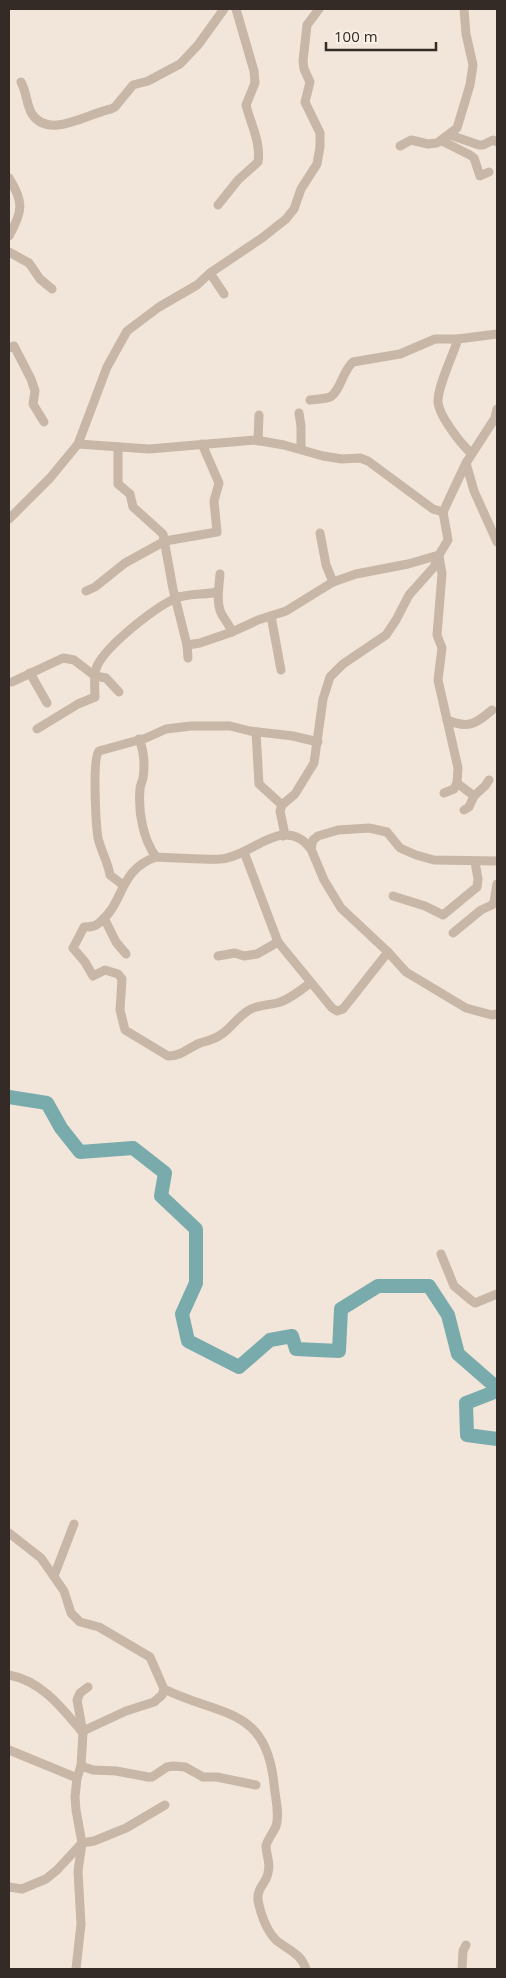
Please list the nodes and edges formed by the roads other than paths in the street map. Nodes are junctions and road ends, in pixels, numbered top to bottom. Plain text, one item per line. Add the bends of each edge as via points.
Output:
1 (224, 9) edge
2 (236, 9) edge
3 (319, 9) edge
4 (464, 9) edge
5 (21, 82) dead end
6 (450, 135) junction
7 (442, 141) junction
8 (497, 142) edge
9 (400, 146) dead end
10 (488, 172) dead end
11 (9, 178) edge
12 (218, 205) dead end
13 (9, 236) edge
14 (9, 252) edge
15 (210, 273) junction
16 (52, 289) dead end
17 (224, 294) dead end
18 (497, 334) edge
19 (458, 339) junction
20 (9, 348) edge
21 (310, 400) dead end
22 (497, 409) edge
23 (299, 413) dead end
24 (259, 415) dead end
25 (44, 422) dead end
26 (258, 440) junction
27 (78, 444) junction
28 (202, 444) junction
29 (118, 446) junction
30 (301, 449) junction
31 (471, 453) junction
32 (466, 463) junction
33 (443, 512) junction
34 (9, 519) edge
35 (494, 526) edge
36 (320, 533) dead end
37 (165, 541) junction
38 (497, 542) edge
39 (439, 555) junction
40 (220, 574) dead end
41 (332, 582) junction
42 (86, 591) dead end
43 (218, 592) junction
44 (177, 598) junction
45 (272, 616) junction
46 (232, 632) junction
47 (187, 645) junction
48 (188, 658) dead end
49 (281, 670) dead end
50 (30, 673) junction
51 (94, 676) junction
52 (12, 682) dead end
53 (119, 692) dead end
54 (47, 703) dead end
55 (492, 710) dead end
56 (447, 720) junction
57 (38, 729) dead end
58 (256, 732) junction
59 (140, 739) junction
60 (318, 742) junction
61 (489, 780) dead end
62 (457, 783) junction
63 (444, 793) dead end
64 (474, 796) junction
65 (282, 806) junction
66 (464, 810) dead end
67 (283, 836) junction
68 (311, 849) junction
69 (244, 852) junction
70 (156, 857) junction
71 (497, 861) edge
72 (474, 862) junction
73 (497, 884) edge
74 (123, 885) junction
75 (393, 896) dead end
76 (104, 918) junction
77 (453, 933) dead end
78 (278, 942) junction
79 (388, 952) junction
80 (126, 954) dead end
81 (218, 956) dead end
82 (310, 983) junction
83 (497, 1014) edge
84 (441, 1254) dead end
85 (497, 1294) edge
86 (74, 1524) dead end
87 (9, 1533) edge
88 (54, 1576) junction
89 (9, 1675) edge
90 (88, 1687) dead end
91 (164, 1689) junction
92 (83, 1732) junction
93 (9, 1750) edge
94 (81, 1766) junction
95 (77, 1778) junction
96 (256, 1786) dead end
97 (164, 1805) dead end
98 (82, 1843) junction
99 (9, 1887) edge
100 (466, 1945) dead end
101 (76, 1969) edge
102 (306, 1969) edge
103 (462, 1969) edge

1 - 5 street via 180,64 133,85 111,109 62,125 43,124 33,115
2 - 12 street via 254,71 255,83 246,105 259,156 258,162
3 - 15 street via 307,25 303,61 310,82 306,102 320,133 317,164 286,219
4 - 6 street via 472,58 470,85 459,123
6 - 7 street
6 - 8 street via 479,145 493,140
7 - 9 street via 428,144 412,140
7 - 10 street via 470,154 480,176
11 - 13 street via 17,191 21,208
14 - 16 street via 29,263
15 - 17 street
15 - 27 street via 127,331 107,367
18 - 19 street
19 - 21 street via 435,339 400,354 353,362 347,366 333,395
19 - 31 street via 438,403 456,439
20 - 25 street via 14,346 32,379 33,404
22 - 31 street via 495,418
23 - 30 street
24 - 26 street
26 - 28 street
26 - 30 street
27 - 29 street
27 - 34 street
28 - 29 street via 149,449
28 - 37 street via 219,483 214,501 217,532
29 - 37 street via 118,484 130,494 133,507 162,532
30 - 33 street via 323,456 368,461 433,509
31 - 32 street
32 - 33 street
32 - 35 street via 474,491
33 - 39 street via 448,540
35 - 38 street
36 - 41 street
37 - 42 street via 125,563
37 - 44 street
39 - 41 street via 361,572
39 - 56 street via 442,574 437,634 442,648 438,680
39 - 60 street via 434,567 409,594 386,636 343,664 330,677 323,699
40 - 43 street
41 - 45 street via 286,611
43 - 44 street
43 - 46 street via 223,618
44 - 47 street
44 - 51 street via 115,643 102,658
45 - 46 street
45 - 49 street
46 - 47 street
47 - 48 street
50 - 51 street via 68,657
50 - 52 street
50 - 54 street
51 - 53 street via 110,680
51 - 57 street via 95,697
55 - 56 street via 468,726
56 - 62 street via 458,768
58 - 59 street via 224,726 192,726 166,729
58 - 60 street
58 - 65 street via 259,784
59 - 70 street via 143,777 140,810 147,844
59 - 74 street via 99,750 96,756 94,783 98,836 110,875
60 - 65 street via 312,767
61 - 64 street
62 - 63 street via 454,789
62 - 64 street
64 - 66 street
65 - 67 street
67 - 68 street via 304,840
67 - 69 street via 265,839
68 - 72 street via 313,840 318,836 338,830 369,828 387,832 400,848 416,855 434,860
68 - 79 street via 333,896
69 - 70 street via 222,859
69 - 78 street
70 - 74 street via 140,864
71 - 72 street
72 - 75 street via 477,887 444,915
73 - 77 street via 492,905
74 - 76 street
76 - 80 street
76 - 82 street via 94,926 84,927 73,948 93,976 105,970 120,976 120,1017 125,1030 168,1056 184,1053 223,1034 252,1008 279,1002
78 - 81 street via 257,954
78 - 82 street
79 - 82 street via 343,1009 337,1011 332,1008
79 - 83 street via 413,977 466,1008
84 - 85 street via 454,1286 472,1301 475,1303
86 - 88 street
87 - 88 street via 41,1558
88 - 91 street via 64,1591 71,1613 80,1622 99,1627 150,1657
89 - 92 street via 26,1679 42,1689
90 - 92 street via 77,1700
91 - 92 street via 154,1702 126,1711
91 - 102 street via 236,1716 259,1734 272,1764 278,1820 266,1846 270,1862 268,1874 258,1890 258,1901 265,1923 275,1939 298,1955
92 - 94 street
93 - 95 street
94 - 95 street
94 - 96 street via 148,1777 167,1767 185,1767 204,1777
95 - 98 street via 76,1810
97 - 98 street via 126,1828
98 - 99 street via 46,1879 22,1889
98 - 101 street via 78,1871 81,1924
100 - 103 street

